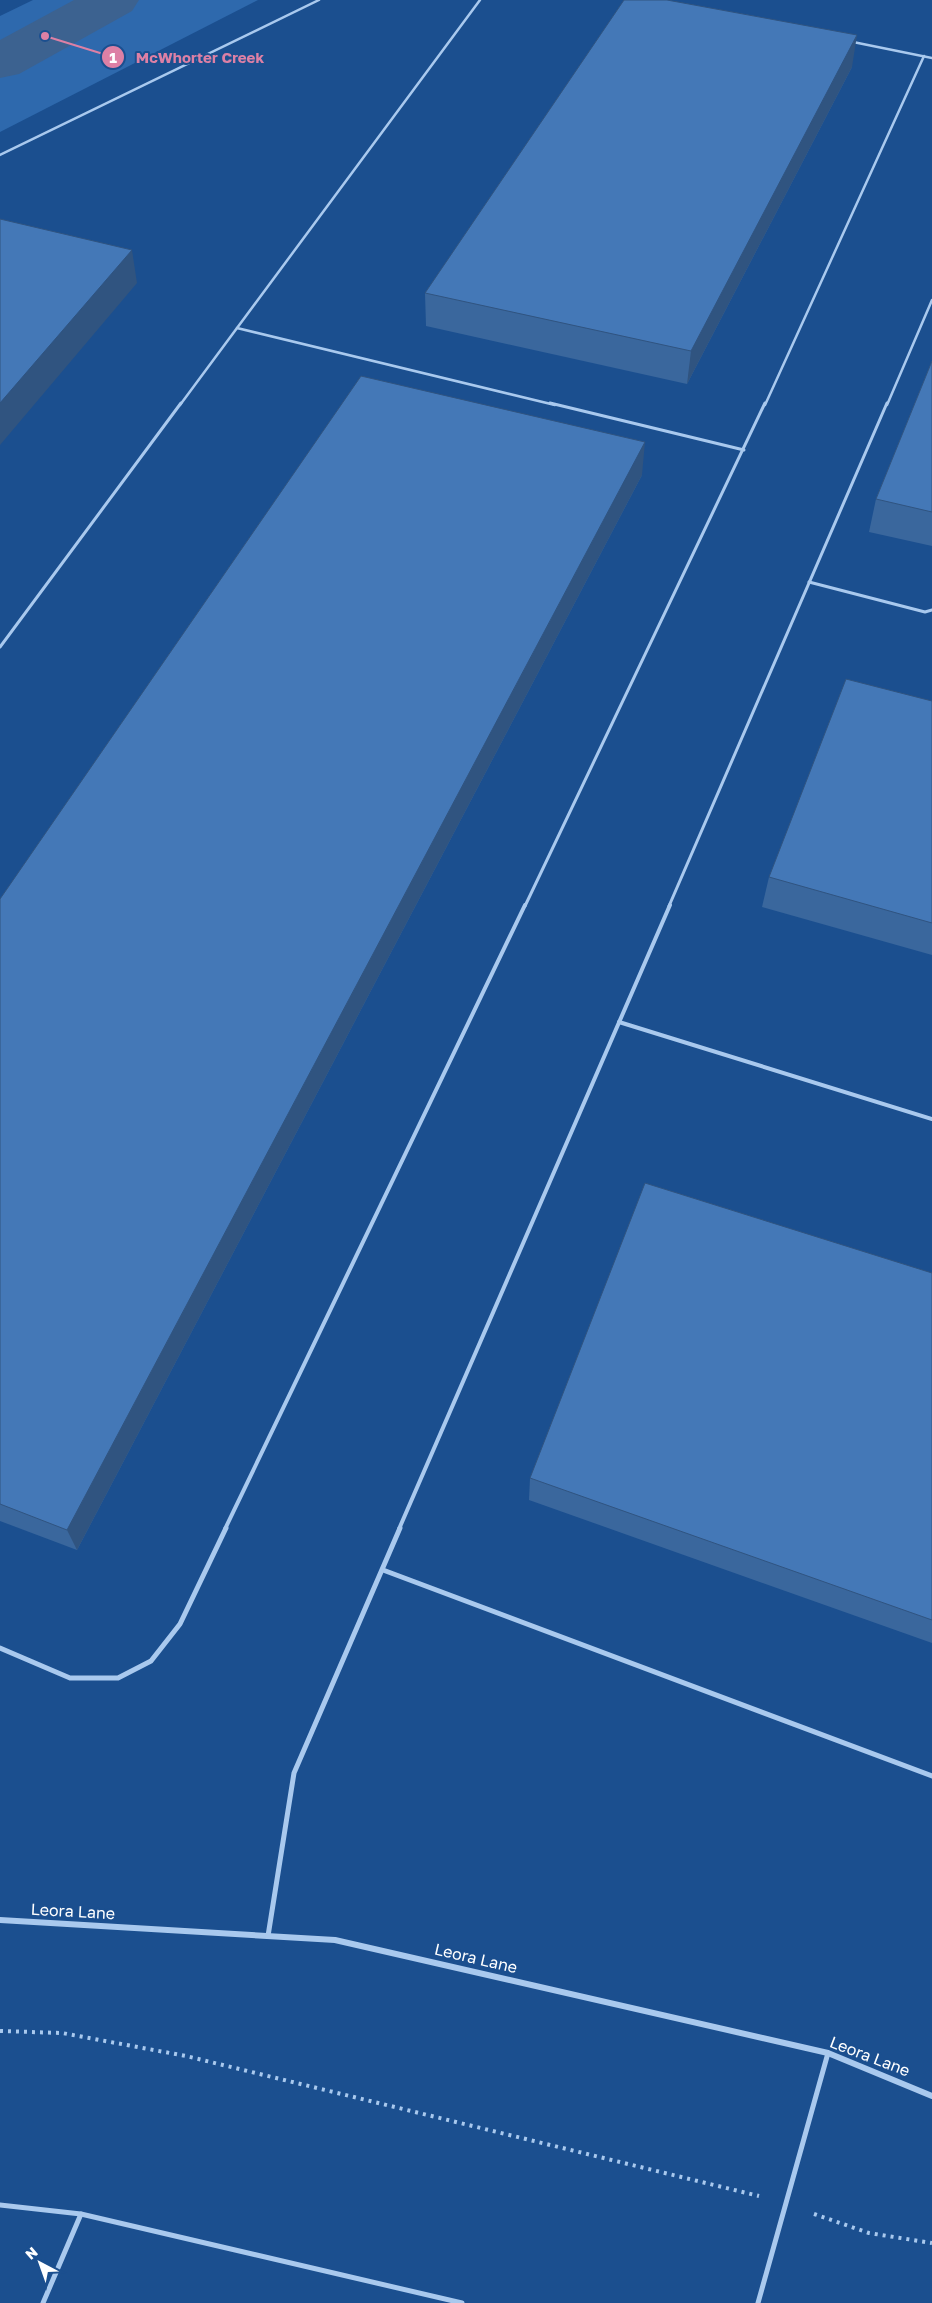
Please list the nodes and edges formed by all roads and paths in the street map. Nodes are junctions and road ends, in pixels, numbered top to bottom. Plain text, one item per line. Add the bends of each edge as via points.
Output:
1 (319, 0) edge
2 (480, 0) edge
3 (847, 41) edge
4 (924, 56) junction
5 (932, 58) edge
6 (0, 155) edge
7 (932, 300) edge
8 (237, 328) junction
9 (744, 450) junction
10 (810, 582) junction
11 (932, 610) edge
12 (0, 647) edge
13 (619, 1022) junction
14 (932, 1119) edge
15 (383, 1570) junction
16 (0, 1648) edge
17 (932, 1776) edge
18 (0, 1920) edge
19 (268, 1937) junction
20 (0, 2031) edge
21 (828, 2053) junction
22 (932, 2096) edge
23 (786, 2202) junction
24 (0, 2205) edge
25 (81, 2214) junction
26 (932, 2242) edge
27 (43, 2303) edge
28 (462, 2303) edge
29 (758, 2303) edge

1 - 6 lane
2 - 8 lane
3 - 4 lane
4 - 5 lane
4 - 9 lane
7 - 10 lane
8 - 9 lane
8 - 12 lane
9 - 16 lane via 180,1624 151,1661 118,1678 70,1678
10 - 11 lane via 925,612
10 - 13 lane
13 - 14 lane
13 - 15 lane
15 - 17 lane
15 - 19 lane via 294,1773
18 - 19 street, Leora Lane
19 - 21 street, Leora Lane via 335,1940
20 - 23 path via 62,2033 186,2056
21 - 22 street, Leora Lane
21 - 23 lane
23 - 26 path via 869,2233
23 - 29 lane
24 - 25 lane
25 - 27 lane
25 - 28 lane

